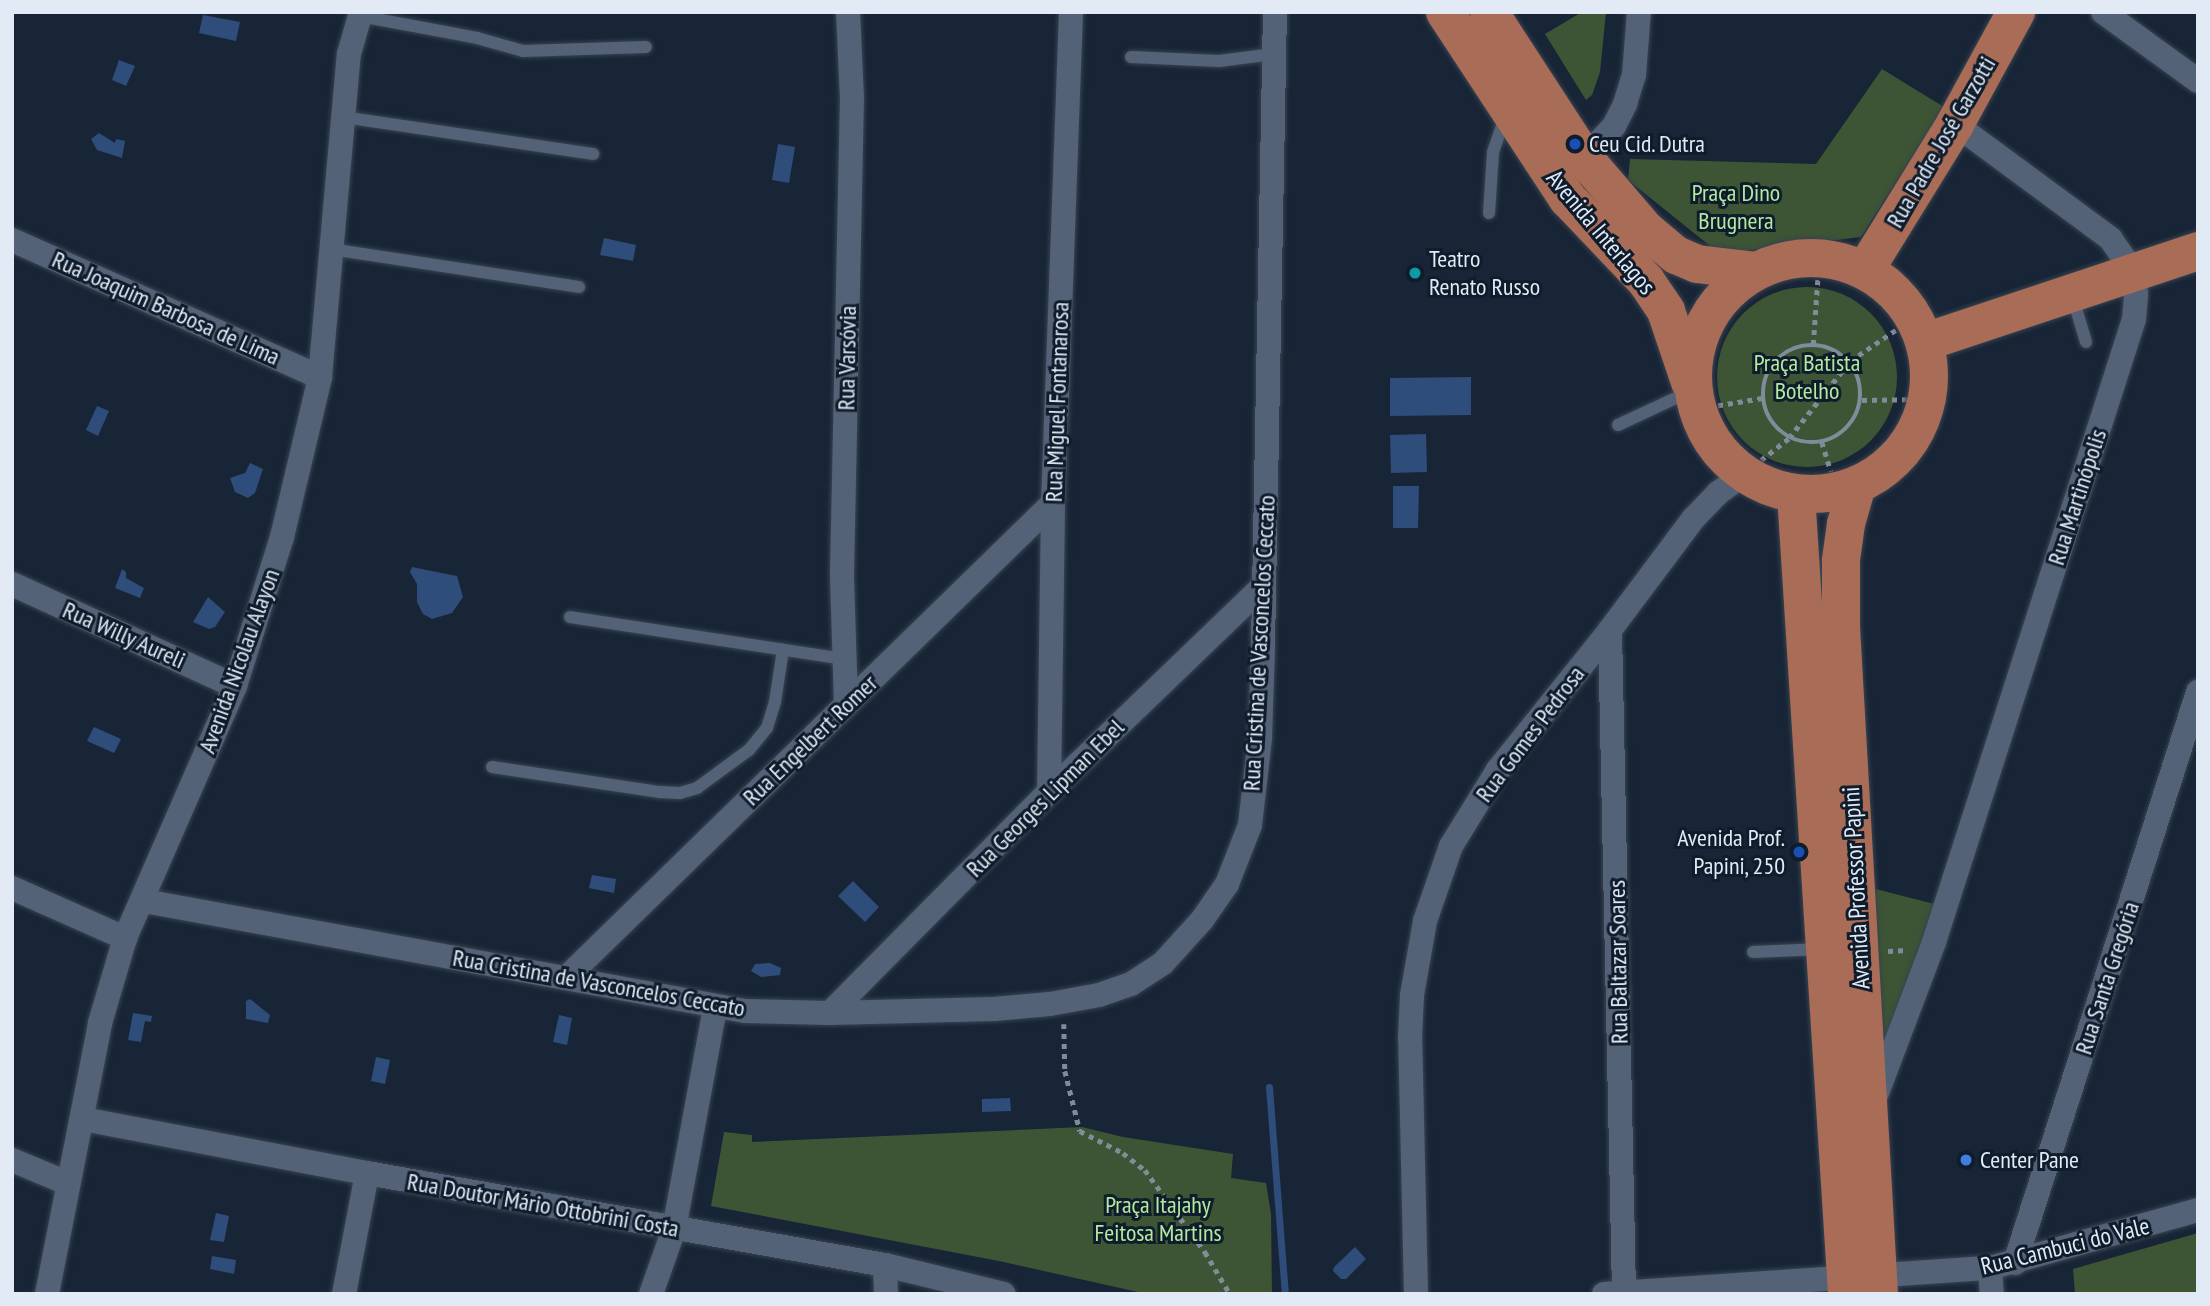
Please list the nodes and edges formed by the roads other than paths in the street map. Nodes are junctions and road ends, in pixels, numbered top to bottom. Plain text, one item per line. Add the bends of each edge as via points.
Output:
1 (848, 12) edge
2 (1071, 12) edge
3 (1275, 12) edge
4 (1445, 12) edge
5 (1489, 12) edge
6 (1639, 12) edge
7 (2016, 12) edge
8 (2103, 12) edge
9 (361, 14) edge
10 (646, 47) dead end
11 (1274, 54) junction
12 (1131, 57) dead end
13 (2198, 81) edge
14 (1507, 110) junction
15 (343, 117) junction
16 (1955, 124) junction
17 (593, 154) dead end
18 (1584, 158) junction
19 (1489, 213) dead end
20 (12, 240) edge
21 (331, 249) junction
22 (2198, 251) edge
23 (1865, 270) junction
24 (1756, 271) junction
25 (2133, 271) junction
26 (579, 286) dead end
27 (2071, 292) junction
28 (1919, 330) junction
29 (2086, 342) dead end
30 (320, 377) junction
31 (1696, 400) junction
32 (1618, 425) dead end
33 (1744, 474) junction
34 (1847, 488) junction
35 (1796, 494) junction
36 (1053, 503) junction
37 (12, 584) edge
38 (1264, 585) junction
39 (569, 617) dead end
40 (1610, 630) junction
41 (783, 650) junction
42 (844, 659) junction
43 (235, 686) junction
44 (2198, 692) edge
45 (845, 704) junction
46 (492, 767) dead end
47 (1049, 792) junction
48 (12, 888) edge
49 (144, 901) junction
50 (125, 938) junction
51 (1842, 947) junction
52 (1753, 952) dead end
53 (567, 977) junction
54 (1846, 1006) junction
55 (715, 1007) junction
56 (830, 1013) junction
57 (1870, 1112) junction
58 (83, 1119) junction
59 (12, 1160) edge
60 (367, 1173) junction
61 (67, 1183) junction
62 (2198, 1210) edge
63 (674, 1229) junction
64 (2015, 1263) junction
65 (886, 1265) junction
66 (1990, 1268) junction
67 (1862, 1286) edge
68 (1618, 1293) edge
69 (47, 1294) edge
70 (344, 1294) edge
71 (651, 1294) edge
72 (886, 1294) edge
73 (1004, 1294) edge
74 (1416, 1294) edge
75 (1992, 1294) edge

1 - 42 street, Rua Varsóvia via 852,99
2 - 36 street, Rua Miguel Fontanarosa
3 - 11 street, Rua Cristina de Vasconcelos Ceccato
4 - 14 main road, Avenida Interlagos
5 - 18 main road, Avenida Interlagos
6 - 18 street via 1634,75 1625,104 1614,126
7 - 16 main road, Rua Padre José Garzotti
8 - 13 street
9 - 10 lane via 523,51
9 - 15 street, Avenida Nicolau Alayon via 349,54
11 - 12 lane via 1219,61
11 - 38 street, Rua Cristina de Vasconcelos Ceccato
14 - 19 lane via 1493,152
14 - 31 main road, Avenida Interlagos via 1568,199 1646,281 1666,311
15 - 17 lane
15 - 21 street, Avenida Nicolau Alayon
16 - 23 main road, Rua Padre José Garzotti
16 - 25 street via 2111,239
18 - 24 main road, Avenida Interlagos via 1619,201 1676,255 1714,268
20 - 30 street, Rua Joaquim Barbosa de Lima
21 - 26 lane
21 - 30 street, Avenida Nicolau Alayon
22 - 25 main road
23 - 24 main road via 1829,258 1792,259
23 - 28 main road via 1903,299
24 - 31 main road via 1727,293 1706,321 1695,355
25 - 27 main road
25 - 57 street, Rua Martinópolis via 2134,319 1934,942
27 - 28 main road
27 - 29 lane
28 - 34 main road via 1930,384 1918,426 1893,461
30 - 43 street, Avenida Nicolau Alayon via 282,537
31 - 32 lane
31 - 33 main road via 1702,423 1719,451
33 - 35 main road
33 - 40 street, Rua Gomes Pedrosa via 1693,519
34 - 35 main road
34 - 51 main road, Avenida Professor Papini via 1841,561
35 - 51 main road, Avenida Professor Papini
36 - 45 street, Rua Engelbert Romer
36 - 47 street, Rua Miguel Fontanarosa
37 - 43 street, Rua Willy Aureli
38 - 47 street, Rua Georges Lipman Ebel
38 - 56 street, Rua Cristina de Vasconcelos Ceccato via 1259,738 1250,825 1227,884 1163,963 1131,984 1063,1002 994,1009
39 - 41 lane
40 - 68 street, Rua Baltazar Soares
40 - 74 street, Rua Gomes Pedrosa via 1498,770 1451,846 1425,921 1410,1038
41 - 42 lane
41 - 46 lane via 767,728 749,750 697,788 660,792
42 - 45 street, Rua Varsóvia
43 - 49 street, Avenida Nicolau Alayon
44 - 64 street, Rua Santa Gregória
45 - 53 street, Rua Engelbert Romer
47 - 56 street, Rua Georges Lipman Ebel
48 - 50 street
49 - 50 street, Avenida Nicolau Alayon
49 - 53 street, Rua Cristina de Vasconcelos Ceccato
50 - 58 street, Avenida Nicolau Alayon via 100,1023
51 - 52 lane
51 - 54 main road, Avenida Professor Papini
53 - 55 street, Rua Cristina de Vasconcelos Ceccato
54 - 57 main road, Avenida Professor Papini
54 - 67 main road, Avenida Professor Papini
55 - 56 street, Rua Cristina de Vasconcelos Ceccato
55 - 63 street
57 - 67 main road, Avenida Professor Papini
58 - 60 street, Rua Doutor Mário Ottobrini Costa
58 - 61 street, Avenida Nicolau Alayon
59 - 61 street
60 - 63 street, Rua Doutor Mário Ottobrini Costa
60 - 70 street
61 - 69 street, Avenida Nicolau Alayon
62 - 64 street, Rua Cambuci do Vale
63 - 65 street, Rua Doutor Mário Ottobrini Costa
63 - 71 street
64 - 66 street, Rua Cambuci do Vale
65 - 72 street
65 - 73 street, Rua Doutor Mário Ottobrini Costa
66 - 67 street, Rua Cambuci do Vale
66 - 75 street
67 - 68 street, Rua Cambuci do Vale

